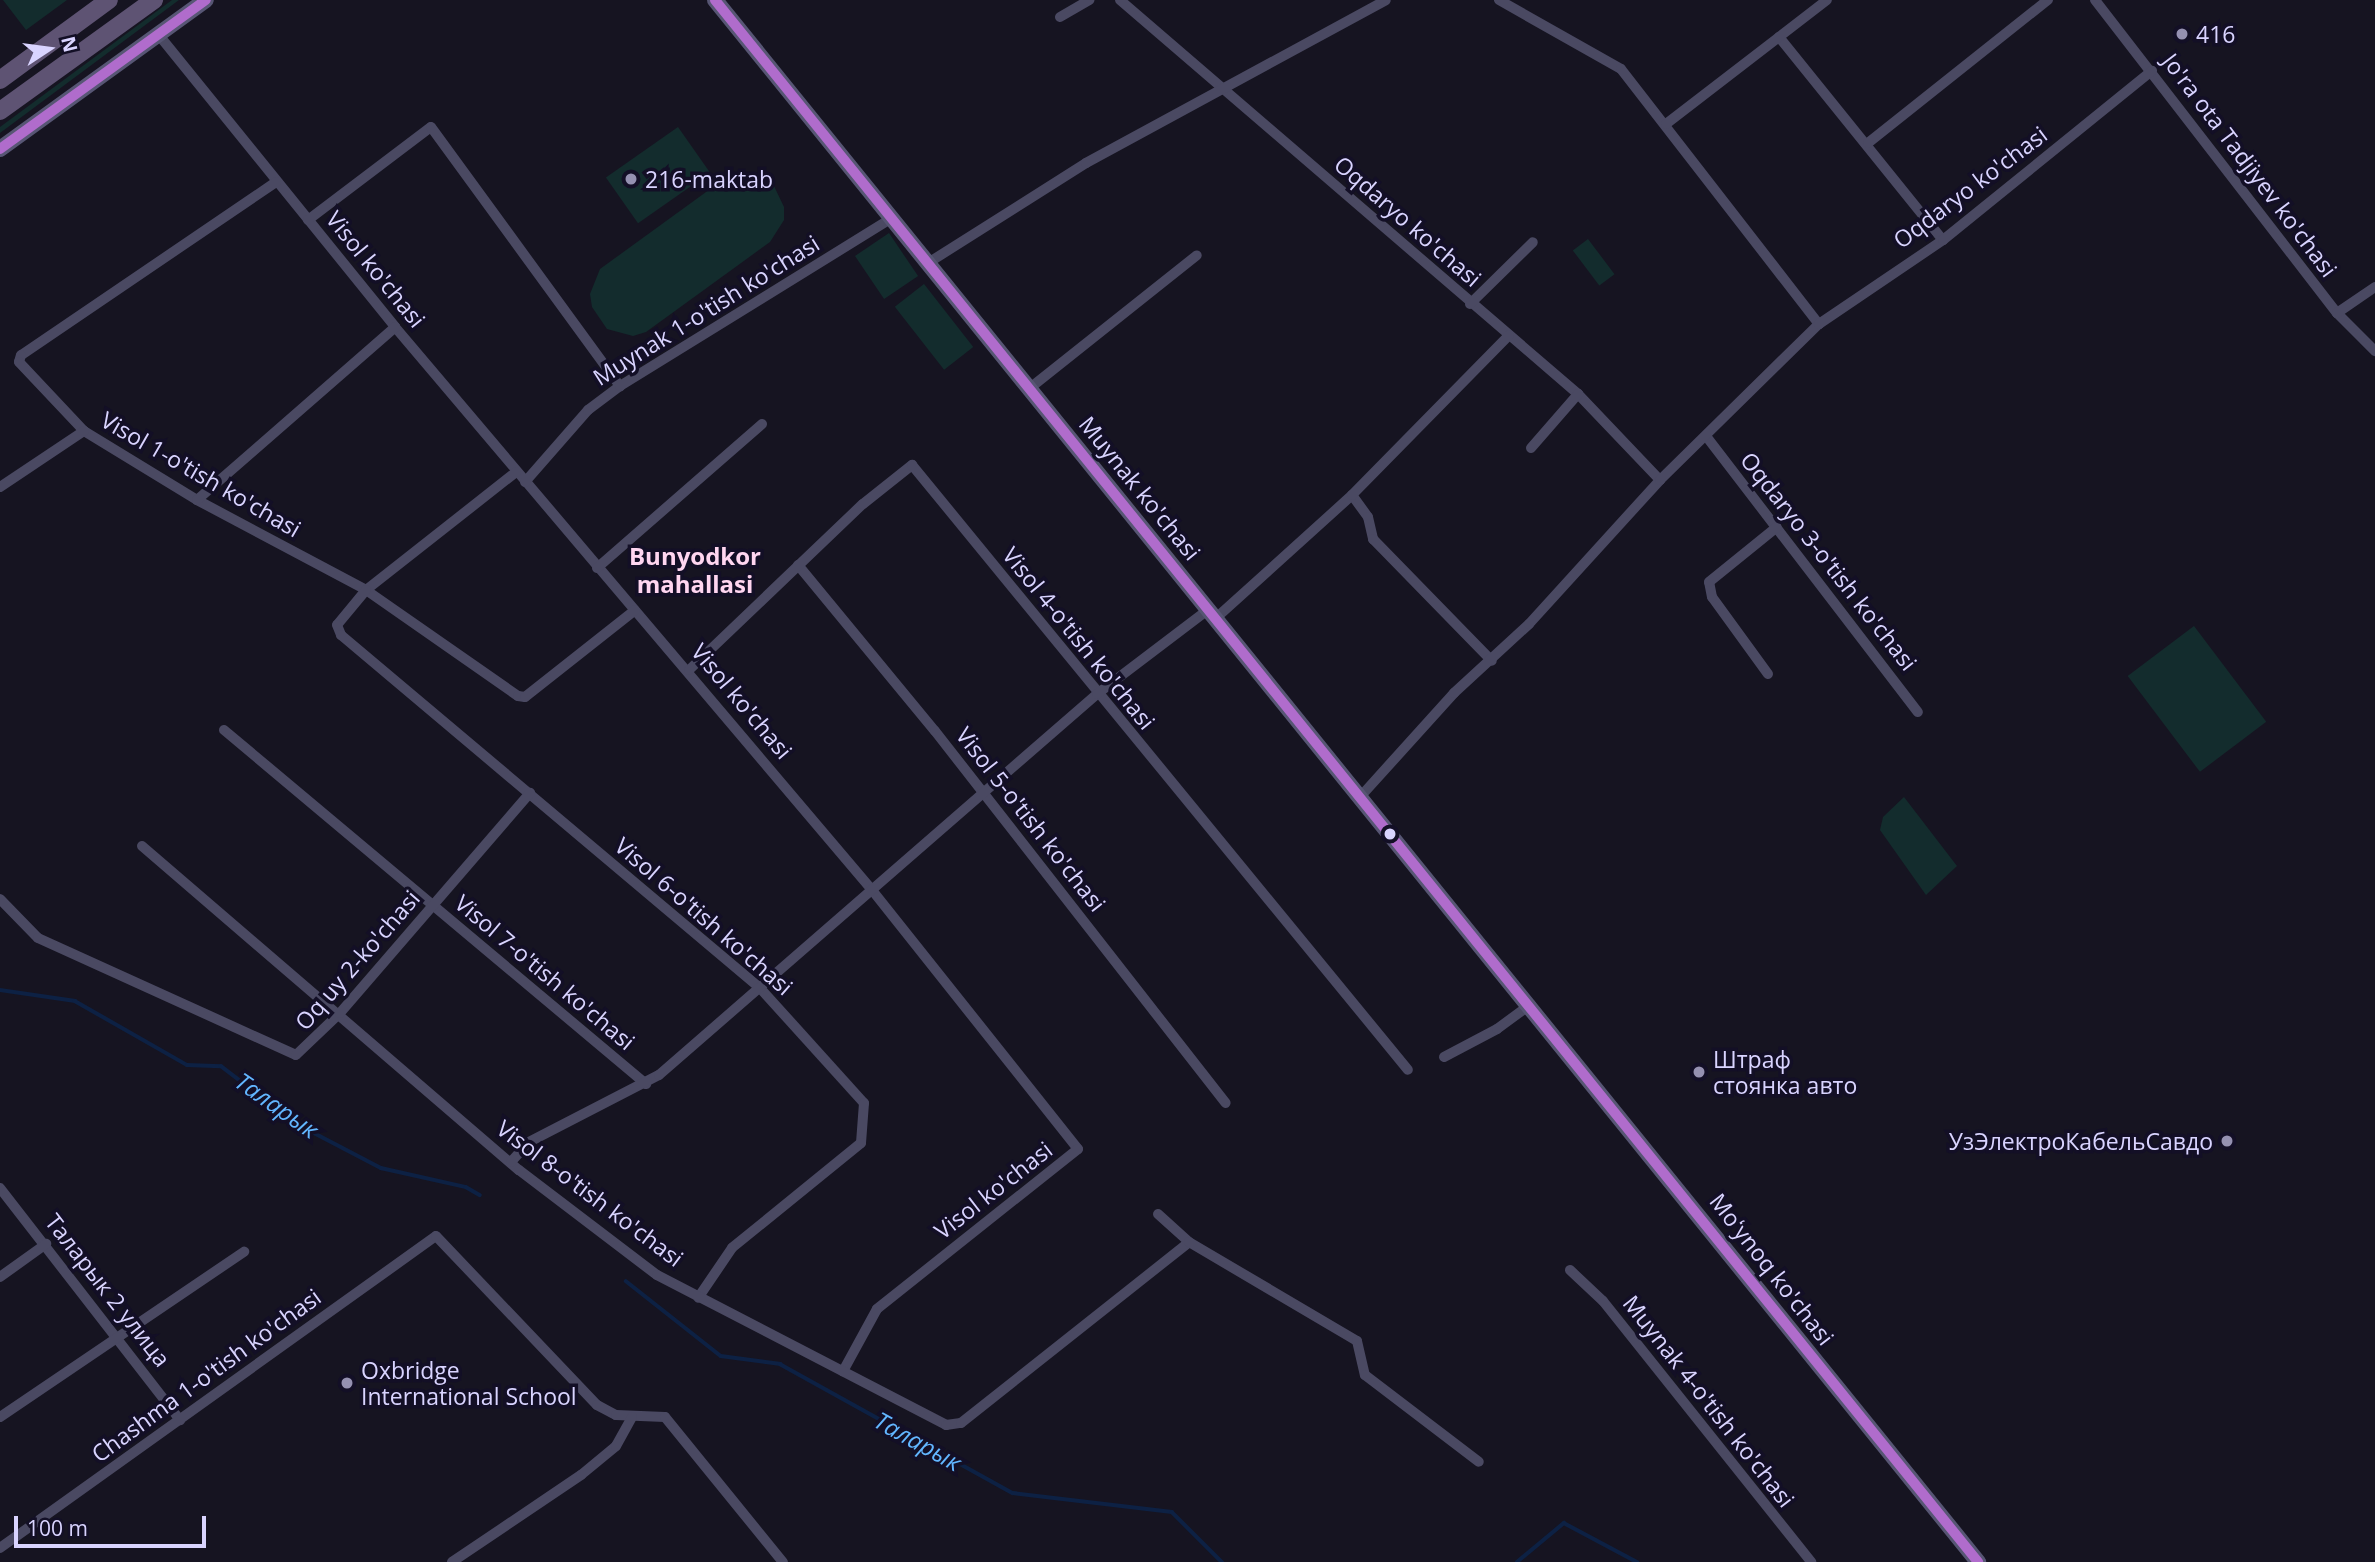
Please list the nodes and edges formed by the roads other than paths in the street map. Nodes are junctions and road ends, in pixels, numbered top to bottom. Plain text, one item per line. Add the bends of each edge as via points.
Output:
1 (109, 0) edge
2 (154, 0) edge
3 (206, 0) edge
4 (715, 0) edge
5 (1089, 0) edge
6 (1120, 0) edge
7 (1386, 0) edge
8 (1499, 0) edge
9 (1827, 0) edge
10 (2048, 0) edge
11 (2095, 0) edge
12 (1364, 5) edge
13 (1060, 17) dead end
14 (158, 34) junction
15 (1779, 37) junction
16 (2152, 71) junction
17 (0, 80) edge
18 (1223, 89) junction
19 (0, 111) edge
20 (1666, 124) junction
21 (1868, 143) junction
22 (0, 149) edge
23 (276, 181) junction
24 (892, 218) junction
25 (308, 220) junction
26 (1943, 240) junction
27 (1533, 242) dead end
28 (1196, 255) dead end
29 (928, 263) junction
30 (2375, 287) edge
31 (1470, 304) junction
32 (2337, 313) junction
33 (1819, 324) junction
34 (395, 327) junction
35 (1509, 335) junction
36 (2375, 351) edge
37 (620, 386) junction
38 (1030, 388) junction
39 (1578, 394) junction
40 (762, 424) dead end
41 (83, 431) junction
42 (1706, 436) junction
43 (1531, 448) dead end
44 (516, 472) junction
45 (1660, 481) junction
46 (526, 482) junction
47 (0, 487) edge
48 (1352, 495) junction
49 (197, 499) junction
50 (1777, 527) junction
51 (798, 565) junction
52 (597, 568) junction
53 (366, 590) junction
54 (635, 610) junction
55 (1212, 614) junction
56 (1492, 661) junction
57 (690, 670) junction
58 (1768, 674) dead end
59 (1097, 694) junction
60 (1919, 712) dead end
61 (224, 730) dead end
62 (982, 792) junction
63 (530, 793) junction
64 (1361, 796) junction
65 (142, 846) dead end
66 (872, 890) junction
67 (0, 899) edge
68 (433, 905) junction
69 (760, 988) junction
70 (1531, 1004) junction
71 (340, 1013) junction
72 (1444, 1057) dead end
73 (1408, 1070) dead end
74 (646, 1084) junction
75 (1226, 1103) dead end
76 (511, 1162) junction
77 (0, 1188) edge
78 (1158, 1213) dead end
79 (1189, 1242) junction
80 (46, 1244) junction
81 (244, 1252) dead end
82 (1570, 1270) dead end
83 (0, 1277) edge
84 (698, 1298) junction
85 (118, 1336) junction
86 (843, 1371) junction
87 (0, 1417) edge
88 (632, 1417) junction
89 (180, 1420) junction
90 (1479, 1462) dead end
91 (0, 1548) edge
92 (452, 1562) edge
93 (783, 1562) edge
94 (1811, 1562) edge
95 (1978, 1562) edge

1 - 17 main road
2 - 19 main road
3 - 14 street
4 - 24 street, Muynak ko'chasi
5 - 13 street
6 - 18 street, Oqdaryo ko'chasi
7 - 12 street
8 - 20 street via 1621,69
9 - 15 street
10 - 21 street
11 - 16 street, Jo'ra ota Tadjiyev ko'chasi
12 - 18 street
14 - 22 street
14 - 23 street, Visol ko'chasi
15 - 20 street
15 - 21 street
16 - 26 street, Oqdaryo ko'chasi
16 - 32 street, Jo'ra ota Tadjiyev ko'chasi
18 - 29 street via 1086,163
18 - 31 street, Oqdaryo ko'chasi
20 - 33 street
21 - 26 street
23 - 25 street, Visol ko'chasi
23 - 41 street, Visol 1-o'tish ko'chasi via 21,355 19,362
24 - 29 street, Muynak ko'chasi
24 - 37 street, Muynak 1-o'tish ko'chasi
25 - 34 street, Visol ko'chasi
25 - 37 street via 430,127
26 - 33 street, Oqdaryo ko'chasi
27 - 31 street
28 - 38 street
29 - 38 street, Muynak ko'chasi
30 - 32 street
31 - 35 street, Oqdaryo ko'chasi
32 - 36 street, Jo'ra ota Tadjiyev ko'chasi
33 - 42 street, Oqdaryo ko'chasi
34 - 44 street, Visol ko'chasi
34 - 49 street
35 - 39 street, Oqdaryo ko'chasi
35 - 48 street
37 - 46 street, Muynak 1-o'tish ko'chasi via 588,410
38 - 55 street, Muynak ko'chasi
39 - 43 street
39 - 45 street, Oqdaryo ko'chasi
40 - 52 street
41 - 47 street
41 - 49 street, Visol 1-o'tish ko'chasi
42 - 45 street, Oqdaryo ko'chasi
42 - 50 street, Oqdaryo 3-o'tish ko'chasi
44 - 46 street, Visol ko'chasi
44 - 53 street
45 - 56 street, Oqdaryo ko'chasi
46 - 52 street, Visol ko'chasi
48 - 55 street
48 - 56 street via 1367,517 1373,539
49 - 53 street, Visol 1-o'tish ko'chasi
50 - 58 street via 1709,582 1712,597
50 - 60 street, Oqdaryo 3-o'tish ko'chasi
51 - 57 street, Visol 4-o'tish ko'chasi
51 - 59 street, Visol 4-o'tish ko'chasi via 912,465
51 - 62 street, Visol 5-o'tish ko'chasi
52 - 54 street, Visol ko'chasi
53 - 54 street, Visol 1-o'tish ko'chasi via 522,698
53 - 63 street, Visol 6-o'tish ko'chasi via 337,625 341,635
54 - 57 street, Visol ko'chasi
55 - 59 street
55 - 64 street, Muynak ko'chasi
56 - 64 street, Oqdaryo ko'chasi via 1454,694
57 - 66 street, Visol ko'chasi
59 - 62 street
59 - 73 street, Visol 4-o'tish ko'chasi
61 - 68 street, Visol 7-o'tish ko'chasi
62 - 66 street
62 - 75 street, Visol 5-o'tish ko'chasi
63 - 68 street, Oq uy 2-ko'chasi
63 - 69 street, Visol 6-o'tish ko'chasi
64 - 70 street, Muynak ko'chasi
65 - 71 street, Visol 8-o'tish ko'chasi
66 - 69 street
66 - 86 street, Visol ko'chasi via 1078,1149 877,1309
67 - 71 street, Oq uy 2-ko'chasi via 38,938 296,1055
68 - 71 street, Oq uy 2-ko'chasi
68 - 74 street, Visol 7-o'tish ko'chasi
69 - 74 street
69 - 84 street, Visol 6-o'tish ko'chasi via 864,1103 863,1138 732,1248
70 - 72 street via 1497,1029
70 - 95 street, Moʻynoq ko'chasi
71 - 76 street, Visol 8-o'tish ko'chasi
74 - 76 street via 529,1142
76 - 84 street, Visol 8-o'tish ko'chasi via 657,1275
77 - 80 street, Таларык 2 улица
78 - 79 street
79 - 86 street, Visol 8-o'tish ko'chasi via 961,1423 946,1425
79 - 90 street via 1357,1341 1366,1375
80 - 83 street
80 - 85 street, Таларык 2 улица
81 - 85 street
82 - 94 street, Muynak 4-o'tish ko'chasi via 1603,1301
84 - 86 street, Visol 8-o'tish ko'chasi
85 - 87 street
85 - 89 street, Таларык 2 улица
88 - 89 street, Chashma 1-o'tish ko'chasi via 597,1405 436,1237
88 - 92 street via 616,1446 581,1475
88 - 93 street via 665,1417
89 - 91 street, Chashma 1-o'tish ko'chasi

